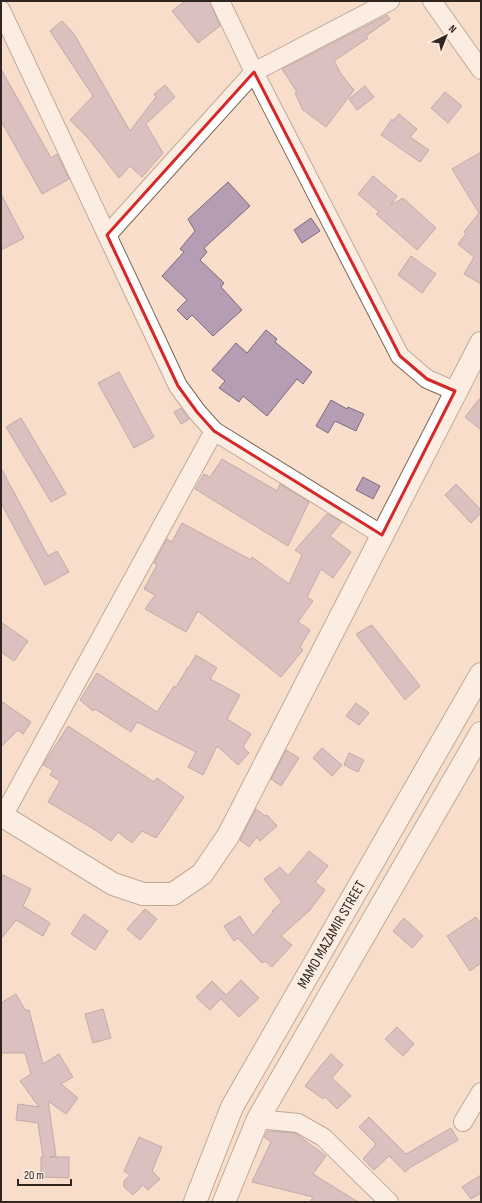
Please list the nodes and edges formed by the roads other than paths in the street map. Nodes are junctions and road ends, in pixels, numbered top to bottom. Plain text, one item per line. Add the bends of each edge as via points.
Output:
1 (220, 1) edge
2 (390, 1) edge
3 (432, 1) edge
4 (1, 10) edge
5 (481, 70) edge
6 (254, 72) junction
7 (107, 235) junction
8 (481, 343) edge
9 (455, 391) junction
10 (214, 431) junction
11 (382, 535) junction
12 (481, 674) edge
13 (481, 732) edge
14 (2, 817) edge
15 (481, 1092) edge
16 (258, 1119) junction
17 (463, 1122) dead end
18 (195, 1202) edge
19 (224, 1202) edge
20 (389, 1202) edge

1 - 6 street
2 - 6 street
3 - 5 street
4 - 7 street
6 - 7 street
6 - 9 street via 400,356 426,379
7 - 10 street via 178,386
8 - 9 main road
9 - 11 main road
10 - 11 street
10 - 14 street
11 - 14 main road via 228,836 202,874 173,894 143,894 113,884
12 - 18 main road, MAMO MAZAMIR STREET via 232,1107
13 - 16 main road, MAMO MAZAMIR STREET
15 - 17 street
16 - 19 main road, MAMO MAZAMIR STREET
16 - 20 street via 298,1123 323,1137

